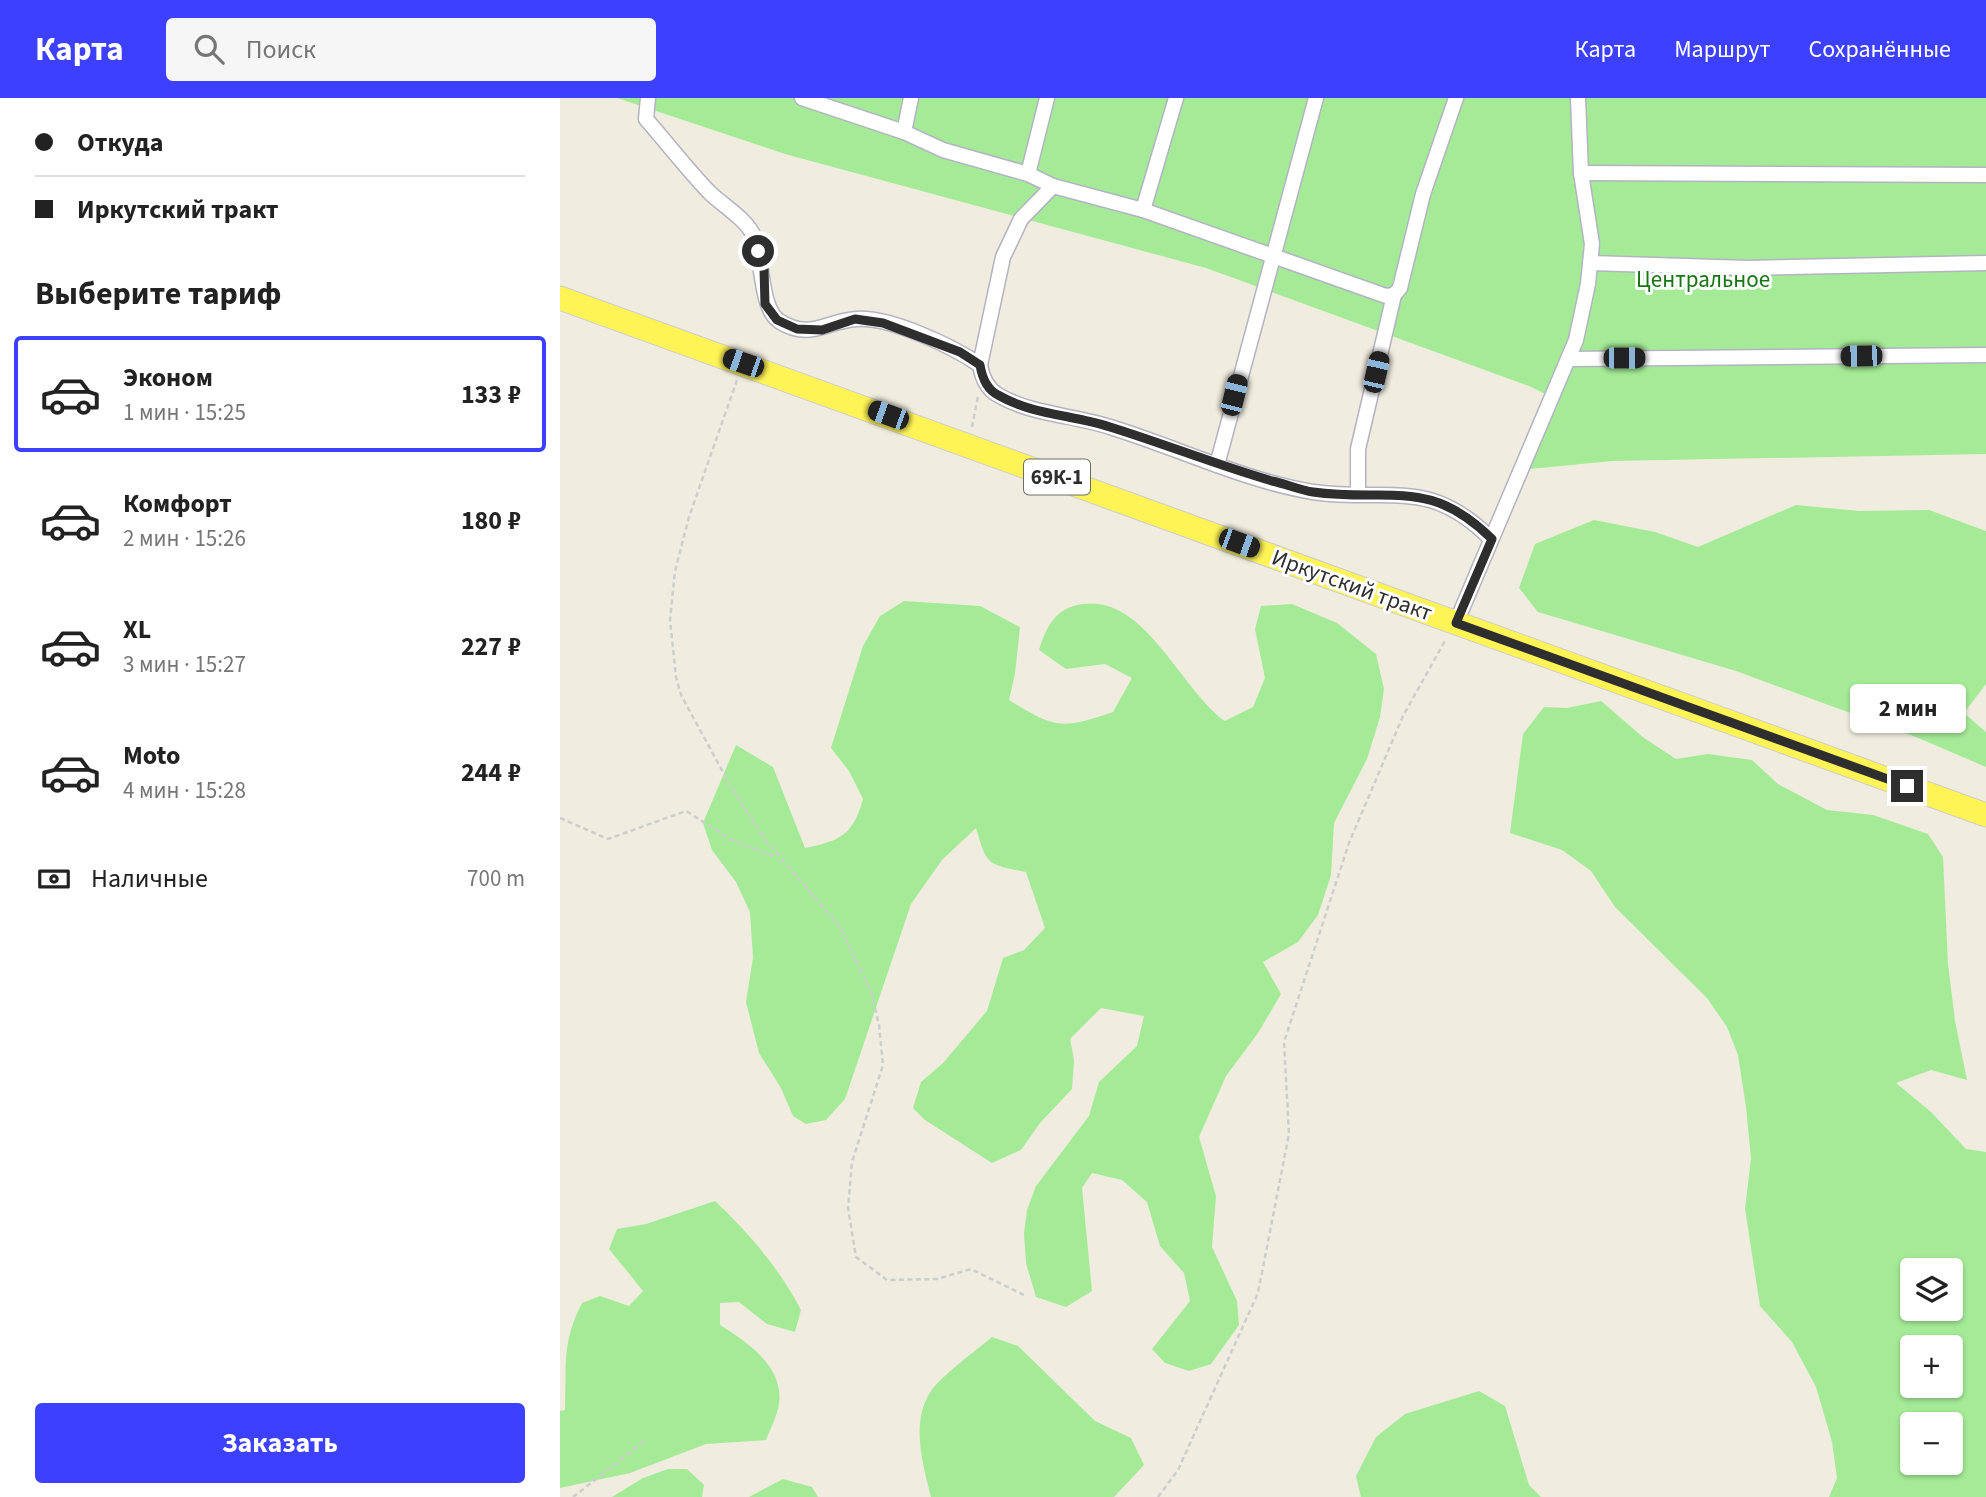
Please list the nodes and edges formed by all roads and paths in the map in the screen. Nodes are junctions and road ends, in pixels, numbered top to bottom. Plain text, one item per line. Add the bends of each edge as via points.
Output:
1 (648, 98) edge
2 (802, 98) edge
3 (911, 98) edge
4 (1047, 98) edge
5 (1176, 98) edge
6 (1316, 98) edge
7 (1456, 98) edge
8 (1578, 98) edge
9 (904, 132) junction
10 (1581, 173) junction
11 (1028, 174) junction
12 (1986, 176) edge
13 (1053, 186) junction
14 (1143, 209) junction
15 (1273, 255) junction
16 (1986, 262) edge
17 (1590, 263) junction
18 (1394, 295) junction
19 (560, 298) edge
20 (1986, 355) edge
21 (1568, 359) junction
22 (743, 363) junction
23 (980, 365) junction
24 (983, 381) junction
25 (967, 444) junction
26 (1217, 465) junction
27 (1359, 494) junction
28 (1492, 539) junction
29 (1456, 623) junction
30 (1986, 815) edge
31 (560, 818) edge
32 (780, 858) junction
33 (1026, 1296) dead end
34 (646, 1440) dead end
35 (573, 1497) edge
36 (1158, 1497) edge

1 - 23 street via 646,119 709,192 753,233 764,269 765,304 777,320 797,329 822,330 855,319 883,323 960,352
2 - 9 street
3 - 9 street
4 - 11 street
5 - 14 street
6 - 15 street
7 - 18 street via 1423,194 1400,288
8 - 10 street
9 - 11 street via 943,150
10 - 12 street
10 - 17 street via 1589,215
11 - 13 street
13 - 14 street
13 - 23 street via 1021,219 1003,257
14 - 15 street
15 - 18 street
15 - 26 street
16 - 17 street via 1748,268
17 - 21 street via 1576,340
18 - 27 street via 1358,449
19 - 22 main road, Иркутский тракт / 69К-1
20 - 21 street
21 - 28 street
22 - 25 main road, Иркутский тракт / 69К-1
22 - 32 path via 679,550 670,620 681,695 730,785
23 - 24 street
24 - 25 path
24 - 26 street via 995,394 1023,406 1110,426
25 - 29 main road, Иркутский тракт / 69К-1
26 - 27 street via 1313,492
27 - 28 street via 1415,495 1443,502
28 - 29 street
29 - 30 main road, Иркутский тракт / 69К-1
29 - 36 path via 1403,716 1349,844 1284,1042 1289,1135 1258,1293 1178,1470
31 - 32 path via 608,839 686,811 736,842
32 - 33 path via 839,926 871,990 879,1025 883,1065 852,1162 848,1208 856,1257 887,1280 937,1279 971,1269
34 - 35 path

